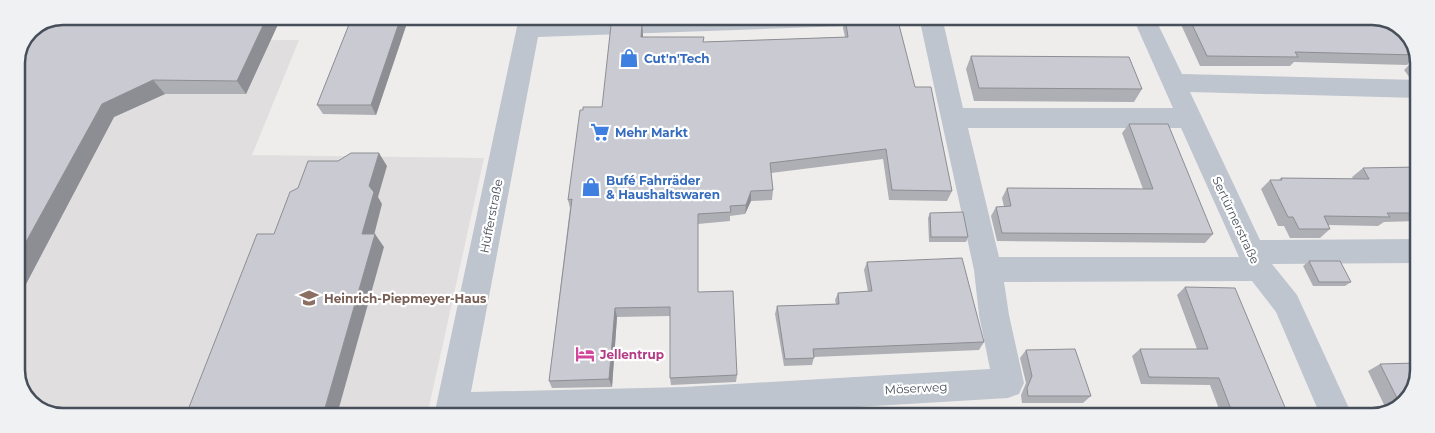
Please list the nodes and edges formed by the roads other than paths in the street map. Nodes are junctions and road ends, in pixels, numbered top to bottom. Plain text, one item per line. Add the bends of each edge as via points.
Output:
1 (529, 25) edge
2 (932, 25) edge
3 (1147, 25) edge
4 (1173, 82) junction
5 (1410, 89) edge
6 (953, 118) junction
7 (1190, 118) junction
8 (1410, 251) edge
9 (1255, 261) junction
10 (988, 270) junction
11 (452, 408) edge
12 (544, 408) edge
13 (1333, 408) edge

1 - 11 street, Hüfferstraße
2 - 6 street, Möserweg
3 - 4 street, Sertürnerstraße
4 - 5 street
4 - 7 street, Sertürnerstraße
6 - 7 street
6 - 10 street, Möserweg
7 - 9 street, Sertürnerstraße
8 - 9 street
9 - 10 street
9 - 13 street, Sertürnerstraße via 1287,304
10 - 12 street, Möserweg via 1008,383

